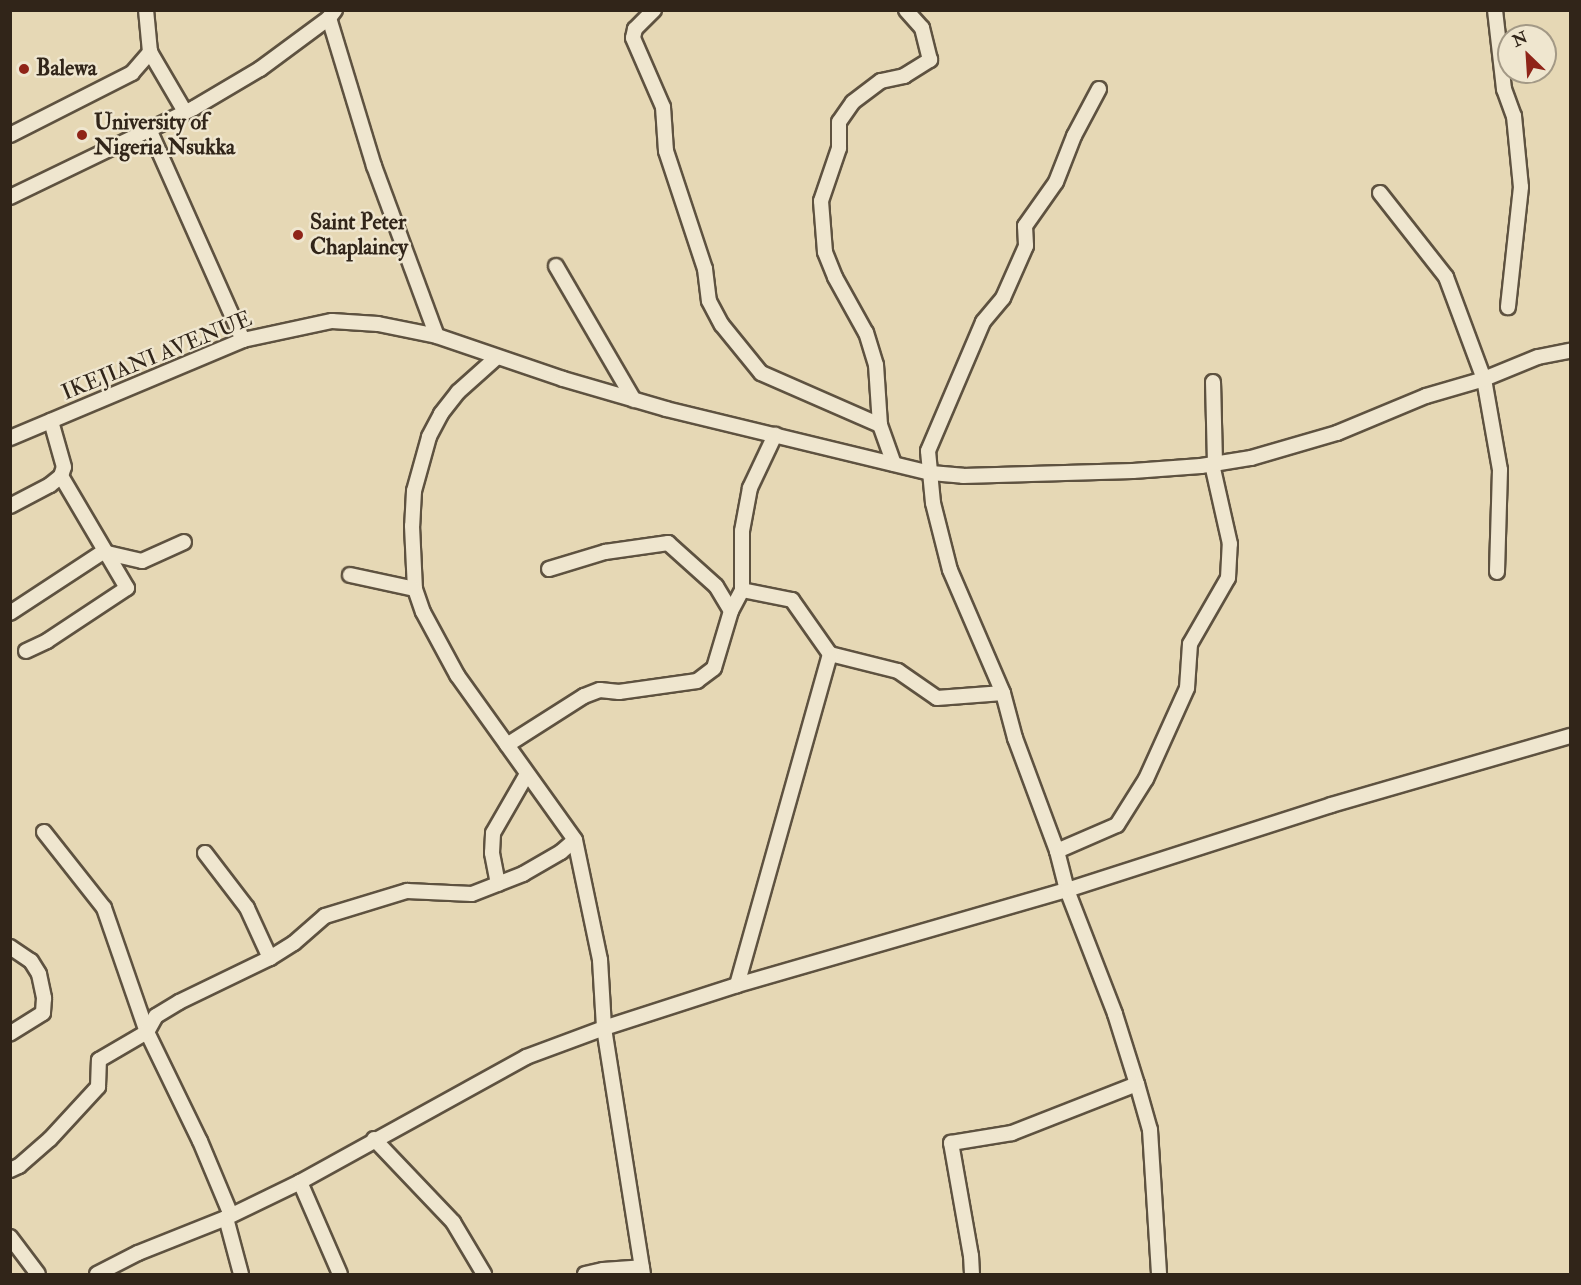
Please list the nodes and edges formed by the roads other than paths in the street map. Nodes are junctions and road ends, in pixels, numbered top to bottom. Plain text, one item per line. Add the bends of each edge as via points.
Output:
1 (146, 10) edge
2 (654, 10) edge
3 (906, 10) edge
4 (1496, 10) edge
5 (332, 14) edge
6 (150, 51) junction
7 (1099, 89) dead end
8 (185, 112) junction
9 (149, 129) junction
10 (10, 135) edge
11 (1380, 193) dead end
12 (10, 197) edge
13 (556, 266) dead end
14 (1508, 307) dead end
15 (436, 336) junction
16 (243, 340) junction
17 (1570, 351) edge
18 (496, 358) junction
19 (1484, 379) junction
20 (1214, 382) dead end
21 (634, 400) junction
22 (51, 421) junction
23 (880, 425) junction
24 (775, 435) junction
25 (10, 438) edge
26 (894, 464) junction
27 (1212, 464) junction
28 (931, 473) junction
29 (61, 476) junction
30 (10, 506) edge
31 (184, 542) dead end
32 (103, 552) junction
33 (549, 569) dead end
34 (1497, 573) dead end
35 (351, 575) dead end
36 (415, 589) junction
37 (742, 590) junction
38 (731, 611) junction
39 (10, 613) edge
40 (26, 651) dead end
41 (830, 654) junction
42 (1003, 693) junction
43 (1570, 736) edge
44 (507, 745) junction
45 (527, 774) junction
46 (44, 831) dead end
47 (575, 840) junction
48 (1057, 852) junction
49 (205, 853) dead end
50 (498, 884) junction
51 (1067, 890) junction
52 (10, 947) edge
53 (270, 958) junction
54 (737, 985) junction
55 (604, 1028) junction
56 (147, 1032) junction
57 (10, 1034) edge
58 (1137, 1084) junction
59 (374, 1139) junction
60 (10, 1170) edge
61 (300, 1182) junction
62 (228, 1216) junction
63 (10, 1237) edge
64 (642, 1271) edge
65 (38, 1275) edge
66 (97, 1275) edge
67 (241, 1275) edge
68 (340, 1275) edge
69 (484, 1275) edge
70 (585, 1275) edge
71 (972, 1275) edge
72 (1159, 1275) edge

1 - 6 street
2 - 23 street via 635,29 633,38 663,106 666,151 705,269 709,301 722,325 761,373
3 - 23 street via 922,28 930,60 904,75 882,81 853,102 839,122 839,148 821,201 825,252 866,333 876,365
4 - 14 street via 1504,89 1515,116 1521,186
5 - 8 street via 260,69
5 - 15 street via 374,166
6 - 8 street
6 - 10 street via 132,73
7 - 28 street via 1056,182 1024,226 1026,246 1004,298 983,322 954,385 927,451
8 - 9 street
9 - 12 street
9 - 16 street
11 - 19 street via 1446,277
13 - 21 street
15 - 16 street, IKEJIANI AVENUE via 378,324 332,321
15 - 18 street, IKEJIANI AVENUE
16 - 22 street, IKEJIANI AVENUE
17 - 19 street, IKEJIANI AVENUE via 1538,357
18 - 21 street, IKEJIANI AVENUE
18 - 36 street via 458,393 429,437 414,491
19 - 27 street, IKEJIANI AVENUE via 1426,396 1337,433 1251,458
19 - 34 street via 1500,470
20 - 27 street
21 - 24 street, IKEJIANI AVENUE
22 - 25 street, IKEJIANI AVENUE
22 - 29 street via 64,467
23 - 26 street
24 - 26 street, IKEJIANI AVENUE
24 - 37 street via 750,488 742,531
26 - 28 street, IKEJIANI AVENUE
27 - 28 street, IKEJIANI AVENUE via 1069,475
27 - 48 street via 1230,544 1228,578 1190,644 1186,688 1146,779 1117,825
28 - 42 street via 933,503 950,570
29 - 30 street
29 - 32 street
31 - 32 street via 142,561
32 - 39 street
32 - 40 street via 127,588
33 - 38 street via 604,552 668,543 716,586
35 - 36 street
36 - 44 street via 423,612 458,675
37 - 38 street
37 - 41 street via 792,600
38 - 44 street via 714,668 697,681 619,692 600,690
41 - 42 street via 898,670 937,698
41 - 54 street
42 - 48 street
43 - 51 street via 1331,805
44 - 45 street
45 - 47 street
45 - 50 street via 493,833
46 - 56 street via 104,908
47 - 50 street via 524,874
47 - 55 street via 600,960
48 - 51 street
49 - 53 street via 248,908
50 - 53 street via 472,894 407,891 325,916
51 - 54 street
51 - 58 street via 1115,1014
52 - 57 street via 31,961 39,974 44,998 43,1012
53 - 56 street via 178,1002 156,1016
54 - 55 street
55 - 59 street via 526,1057
55 - 64 street
56 - 60 street via 99,1060 98,1087 50,1139
56 - 62 street via 200,1141
58 - 71 street via 1012,1133 951,1143
58 - 72 street via 1150,1130
59 - 61 street
59 - 69 street via 453,1222
61 - 62 street
61 - 68 street
62 - 66 street via 138,1253
62 - 67 street
63 - 65 street
64 - 70 street via 603,1270

